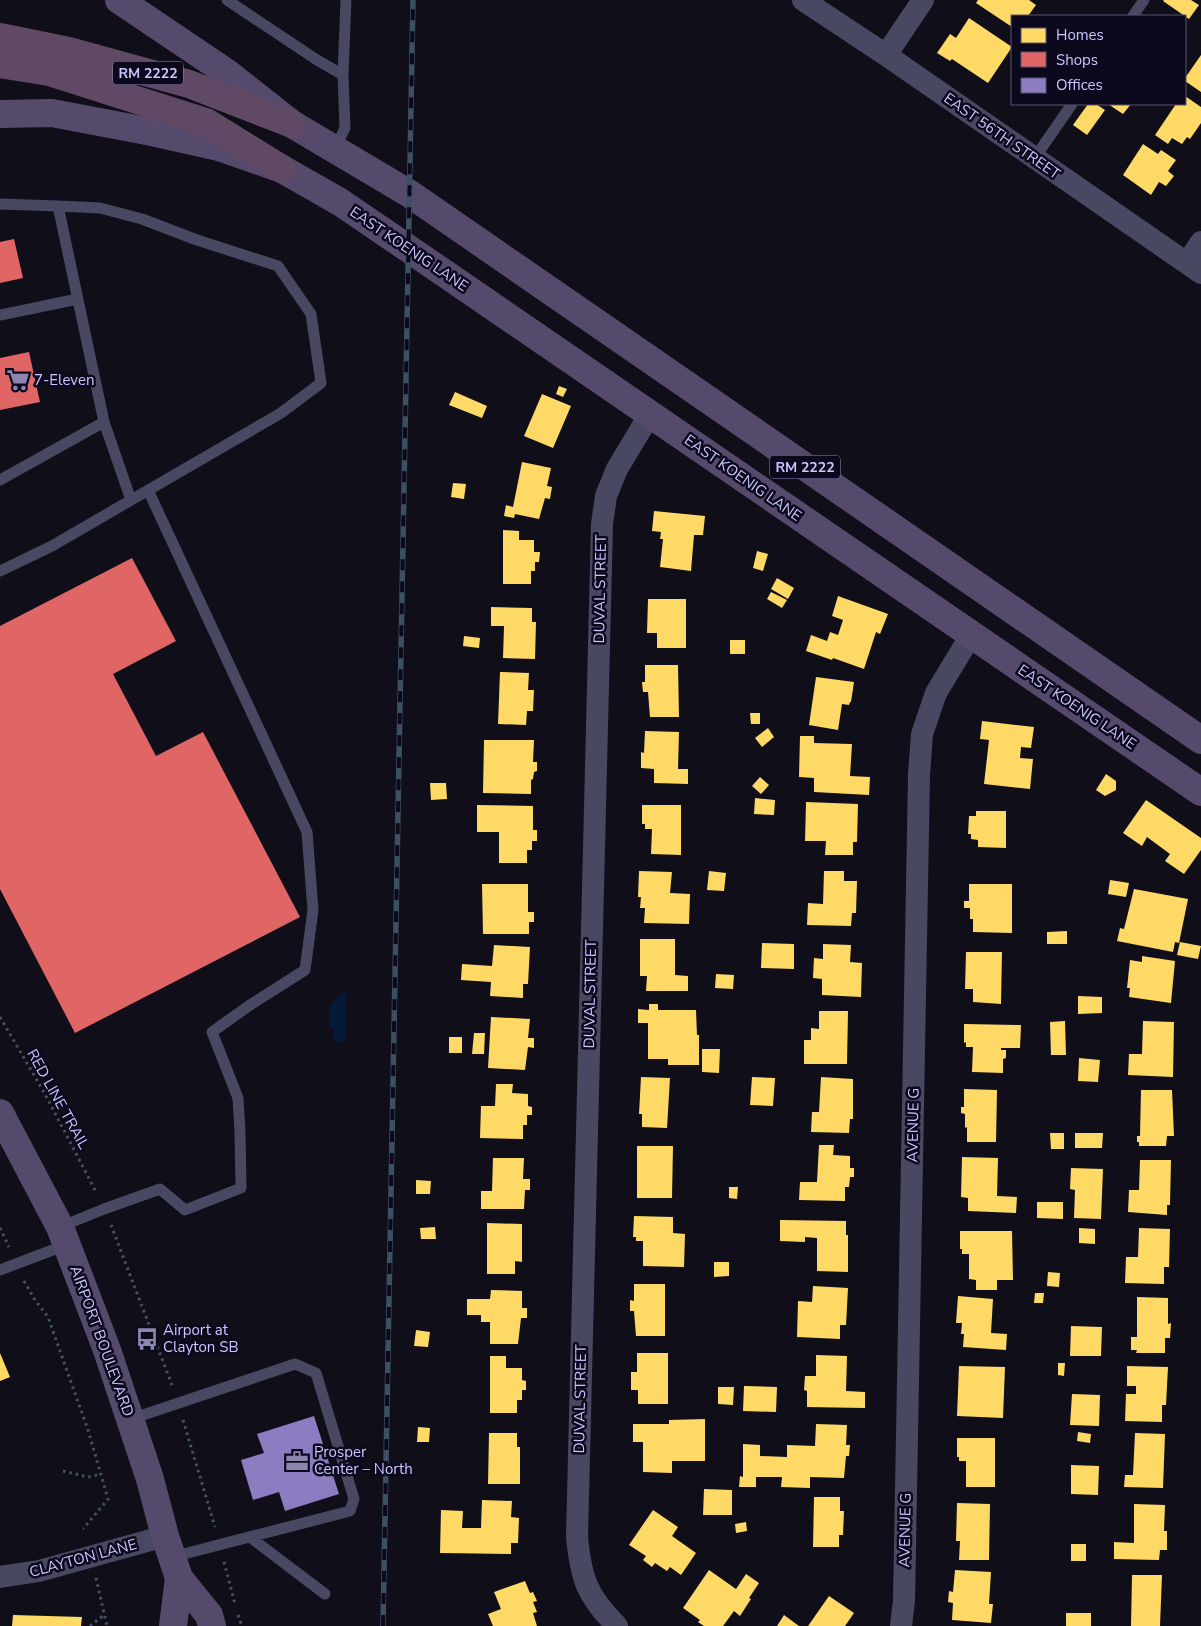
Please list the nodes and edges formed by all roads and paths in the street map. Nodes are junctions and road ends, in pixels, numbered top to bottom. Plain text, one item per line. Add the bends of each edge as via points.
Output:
1 (227, 0) edge
2 (346, 0) edge
3 (803, 0) edge
4 (923, 0) edge
5 (1144, 0) edge
6 (125, 1) edge
7 (1133, 15) edge
8 (0, 37) edge
9 (886, 55) junction
10 (0, 64) edge
11 (343, 75) junction
12 (1071, 105) edge
13 (0, 114) edge
14 (292, 124) junction
15 (335, 149) junction
16 (1034, 159) junction
17 (282, 169) junction
18 (0, 204) edge
19 (58, 206) junction
20 (1201, 242) edge
21 (1194, 268) edge
22 (78, 299) junction
23 (0, 313) edge
24 (650, 414) junction
25 (104, 422) junction
26 (0, 480) edge
27 (148, 490) junction
28 (131, 500) junction
29 (0, 571) edge
30 (971, 635) junction
31 (1201, 740) edge
32 (1201, 792) edge
33 (0, 1017) edge
34 (3, 1124) edge
35 (96, 1192) dead end
36 (112, 1226) dead end
37 (0, 1228) edge
38 (63, 1236) junction
39 (7, 1242) dead end
40 (0, 1270) edge
41 (22, 1277) dead end
42 (173, 1387) dead end
43 (130, 1419) junction
44 (183, 1420) dead end
45 (63, 1471) dead end
46 (101, 1474) junction
47 (83, 1528) dead end
48 (217, 1534) dead end
49 (250, 1537) junction
50 (172, 1557) junction
51 (224, 1561) dead end
52 (0, 1577) edge
53 (96, 1578) dead end
54 (325, 1594) dead end
55 (104, 1615) junction
56 (90, 1626) edge
57 (107, 1626) edge
58 (173, 1626) edge
59 (212, 1626) edge
60 (242, 1626) edge
61 (617, 1626) edge
62 (901, 1626) edge

1 - 11 lane
2 - 11 lane
3 - 9 street, EAST 56TH STREET
4 - 9 street
5 - 7 lane
6 - 14 main road via 226,72
8 - 14 highway, RM 2222 via 69,51 189,84
9 - 16 street, EAST 56TH STREET
10 - 17 highway, RM 2222 via 50,72 206,122
11 - 15 lane via 345,128
12 - 16 lane
13 - 17 main road, EAST KOENIG LANE via 52,113 152,132 219,148
14 - 15 main road, RM 2222
15 - 31 main road, RM 2222 via 410,194
16 - 21 street, EAST 56TH STREET
17 - 24 main road, EAST KOENIG LANE / RM 2222 via 340,202
18 - 19 lane
19 - 22 lane
19 - 27 lane via 100,208 142,219 278,266 311,314 321,383 281,414
20 - 21 street
22 - 23 lane
22 - 25 lane
24 - 30 main road, EAST KOENIG LANE / RM 2222
24 - 61 street, DUVAL STREET via 617,469 606,496 602,524 577,1537 579,1562 586,1585 602,1611
25 - 26 lane
25 - 28 lane
27 - 28 lane
27 - 38 lane via 307,832 313,910 305,970 212,1032 238,1098 241,1188 185,1210 160,1189 104,1209
28 - 29 lane via 52,546
30 - 32 main road, EAST KOENIG LANE / RM 2222
30 - 62 street, AVENUE G via 936,693 922,734 919,775
33 - 35 path, RED LINE TRAIL
34 - 38 main road, AIRPORT BOULEVARD
36 - 42 path
37 - 39 path
38 - 40 lane
38 - 43 main road, AIRPORT BOULEVARD
41 - 46 path via 48,1317
43 - 49 lane via 295,1364 316,1373 354,1499 350,1511
43 - 50 main road, AIRPORT BOULEVARD
44 - 48 path
45 - 46 path via 88,1477
46 - 47 path via 108,1499
49 - 50 lane
49 - 54 lane
50 - 52 street, CLAYTON LANE
50 - 58 main road, AIRPORT BOULEVARD
50 - 59 main road, AIRPORT BOULEVARD via 209,1615
51 - 60 path
53 - 55 path
55 - 56 path
55 - 57 path

